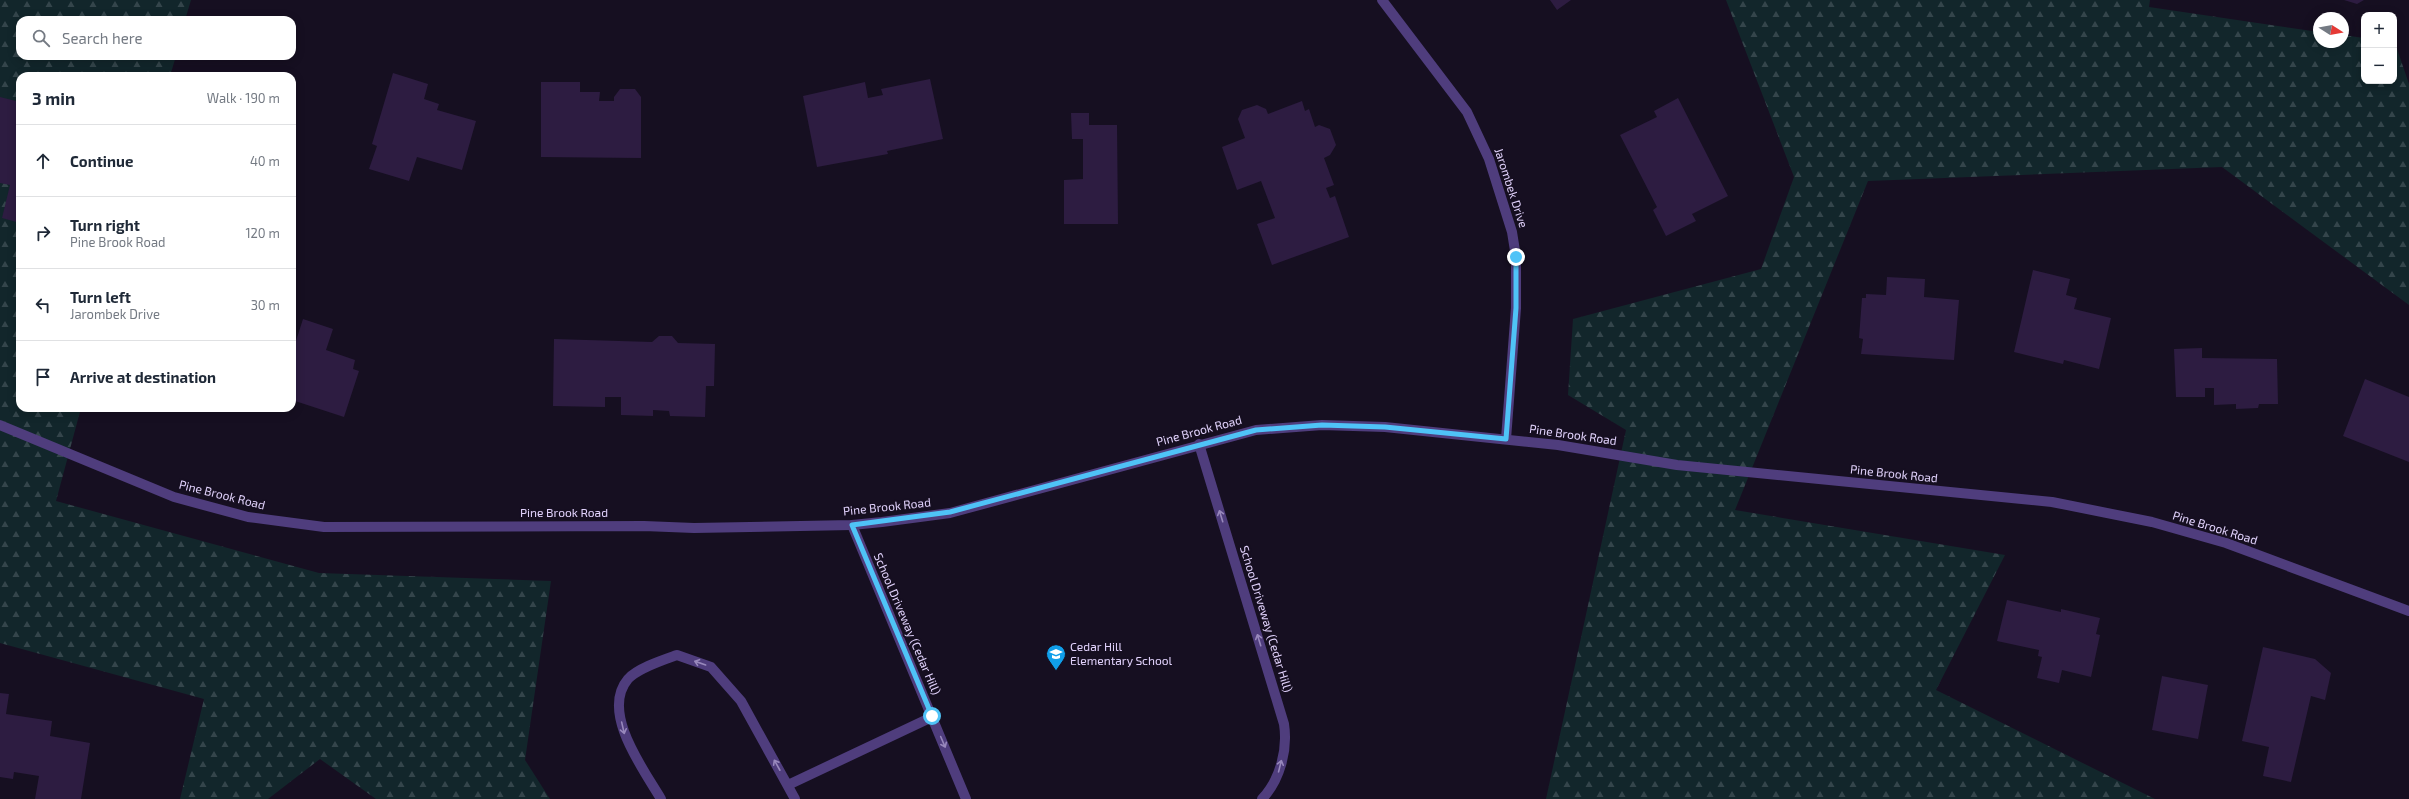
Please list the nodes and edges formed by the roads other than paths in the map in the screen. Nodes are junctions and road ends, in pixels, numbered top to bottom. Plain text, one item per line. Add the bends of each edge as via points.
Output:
1 (1382, 0) edge
2 (0, 425) edge
3 (1506, 439) junction
4 (1200, 444) junction
5 (852, 525) junction
6 (2409, 611) edge
7 (932, 716) junction
8 (788, 784) junction
9 (661, 799) edge
10 (795, 799) edge
11 (966, 799) edge
12 (1262, 799) edge

1 - 3 street, Jarombek Drive via 1467,112 1489,159 1512,232 1516,257 1516,308
2 - 5 street, Pine Brook Road via 174,497 248,517 324,527 694,528
3 - 4 street, Pine Brook Road via 1385,427 1322,425 1256,430
3 - 6 street, Pine Brook Road via 1594,450 1677,465 2052,502 2152,522 2226,543
4 - 5 street, Pine Brook Road via 950,512
12 -> 4 street, School Driveway (Cedar Hill) via 1270,790 1280,769 1286,737 1284,724
5 - 7 street, School Driveway (Cedar Hill)
7 - 8 street
7 -> 11 street, School Driveway (Cedar Hill)
8 -> 9 street via 741,701 711,667 677,655 649,666 628,680 619,700 622,731
8 - 10 street

